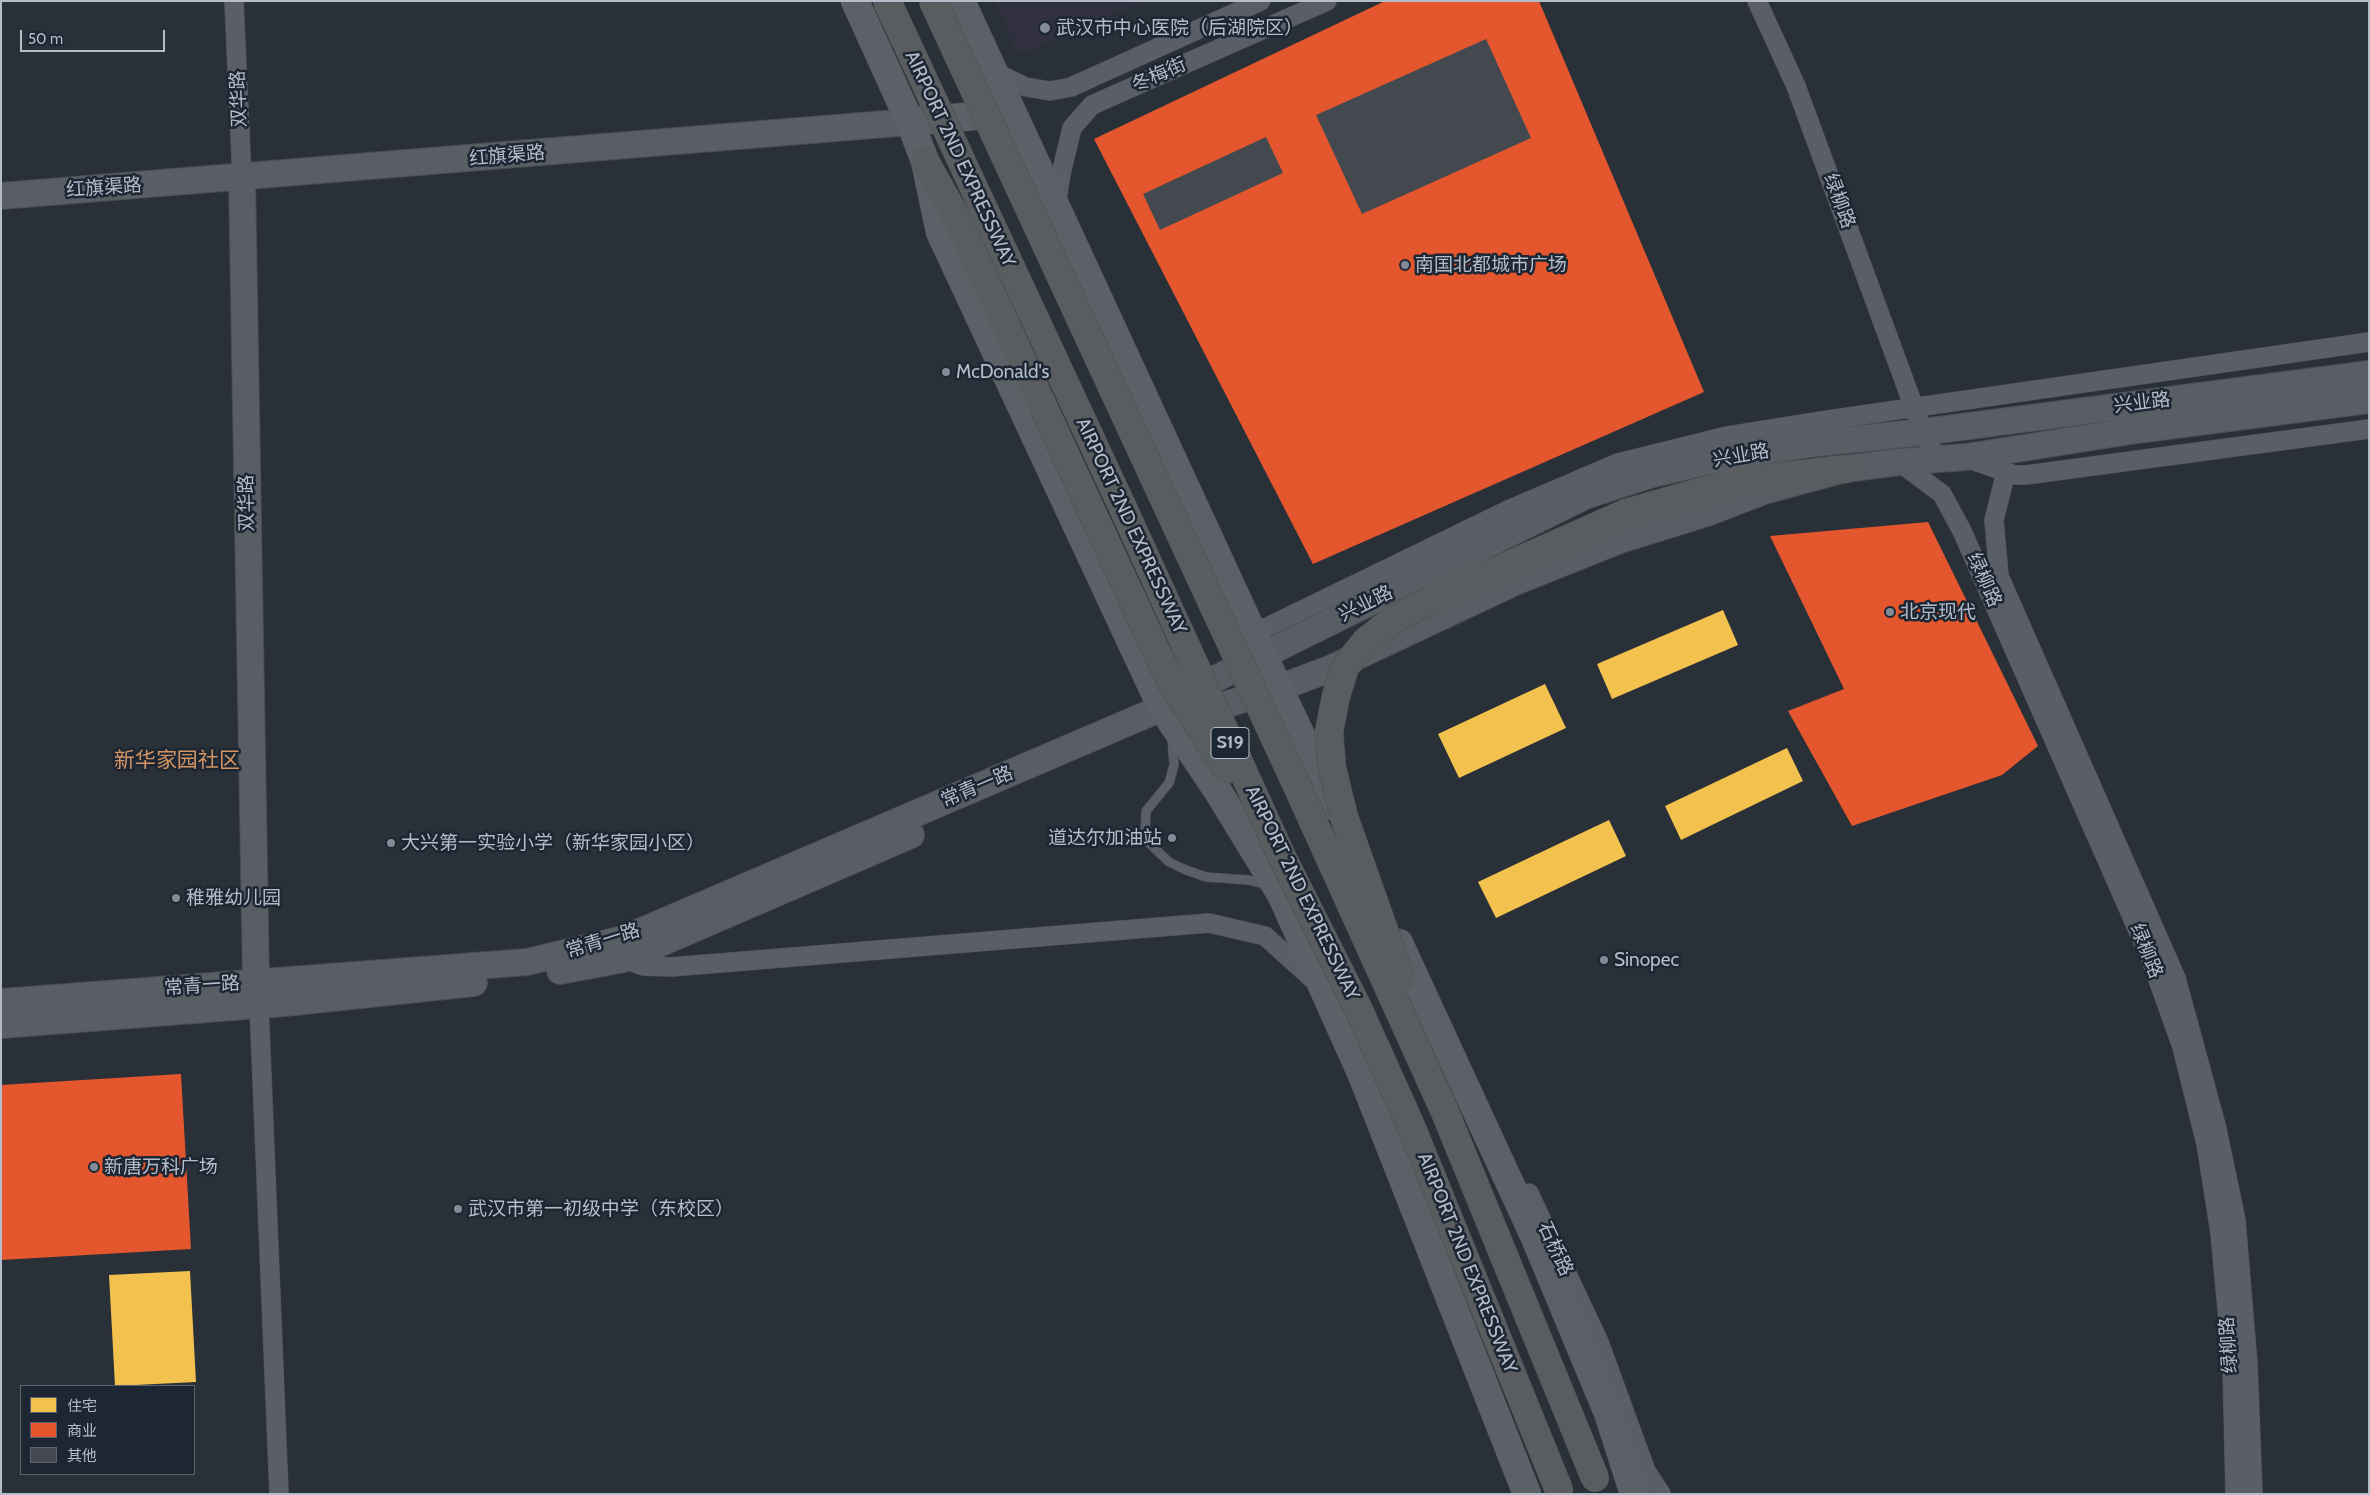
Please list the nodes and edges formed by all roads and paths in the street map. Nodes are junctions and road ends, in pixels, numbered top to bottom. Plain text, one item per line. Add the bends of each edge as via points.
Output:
1 (234, 1) edge
2 (855, 1) edge
3 (887, 1) edge
4 (933, 1) edge
5 (961, 1) edge
6 (1261, 1) edge
7 (1327, 1) edge
8 (1757, 1) edge
9 (994, 72) junction
10 (1013, 113) junction
11 (910, 122) junction
12 (925, 162) junction
13 (242, 178) junction
14 (1, 196) edge
15 (1056, 206) junction
16 (2369, 342) edge
17 (2369, 374) edge
18 (2369, 400) edge
19 (1914, 407) junction
20 (2369, 429) edge
21 (1923, 432) junction
22 (1966, 458) junction
23 (1937, 459) junction
24 (1899, 462) junction
25 (1845, 469) junction
26 (2006, 472) junction
27 (1258, 645) junction
28 (1279, 688) junction
29 (1167, 715) junction
30 (1283, 859) junction
31 (1282, 896) junction
32 (624, 959) junction
33 (1323, 988) junction
34 (257, 994) junction
35 (1, 1002) edge
36 (1431, 1013) junction
37 (1, 1025) edge
38 (1445, 1112) junction
39 (279, 1494) edge
40 (1527, 1494) edge
41 (1560, 1494) edge
42 (1601, 1494) edge
43 (1634, 1494) edge
44 (1661, 1494) edge
45 (2235, 1494) edge
46 (2253, 1494) edge

1 - 13 street, 双华路
2 - 11 main road
3 - 30 highway, AIRPORT 2ND EXPRESSWAY / S19, bridge
4 - 38 highway, AIRPORT 2ND EXPRESSWAY / S19, bridge
5 - 9 main road
6 - 9 street, 冬梅街 via 1071,87 1050,91 1026,87
7 - 15 street, 冬梅街 via 1092,105 1072,128 1060,174
8 - 19 street, 绿柳路 via 1796,86
9 - 10 main road
10 - 11 main road, 红旗渠路
10 - 15 main road
11 - 12 main road
11 - 13 main road, 红旗渠路
12 - 29 main road via 940,232
12 - 30 highway, bridge via 958,220 1173,685
13 - 14 main road, 红旗渠路
13 - 34 main road, 双华路
15 - 27 main road
16 - 19 street
17 - 21 main road, 兴业路
18 - 22 main road, 兴业路 via 2137,430
19 - 21 street, 绿柳路
19 - 27 street via 1727,436 1618,463 1508,510
20 - 26 street via 2026,475
21 - 23 street, 绿柳路
21 - 27 main road, 兴业路 via 1810,444 1653,474 1585,496
22 - 23 main road, 兴业路
22 - 26 street
23 - 24 main road, 兴业路
24 - 25 main road, 兴业路
24 - 45 street, 绿柳路 via 1942,494 1962,531 2151,960 2182,1047 2206,1144 2220,1233 2232,1363
25 - 28 main road, 兴业路 via 1764,491 1620,540 1515,582 1332,668
25 - 38 highway, bridge via 1735,482 1626,512 1395,618 1366,641 1345,667 1329,732 1332,768 1344,817
26 - 46 street, 绿柳路 via 1994,520 1999,576 2176,978 2216,1125 2236,1220 2248,1366
27 - 28 main road
27 - 29 main road, 兴业路
28 - 29 main road, 兴业路
28 - 36 main road
29 - 31 main road
29 - 31 lane via 1174,764 1170,783 1146,811 1148,842 1169,862 1186,870 1206,878 1264,883
29 - 32 main road, 常青一路
29 - 34 main road, 常青一路 via 622,939 527,962
30 - 41 highway, AIRPORT 2ND EXPRESSWAY / S19, bridge via 1357,1006 1411,1126
31 - 33 main road
32 - 33 street, 常青一路 via 644,966 671,967 1209,923 1265,936
32 - 34 main road, 常青一路 via 527,977
33 - 40 main road via 1362,1075
34 - 35 main road, 常青一路
34 - 37 main road, 常青一路
34 - 39 street
36 - 43 main road via 1536,1240 1608,1413
36 - 44 street, 石桥路 via 1452,1035 1504,1139 1599,1342 1646,1471
38 - 42 highway, AIRPORT 2ND EXPRESSWAY / S19, bridge

